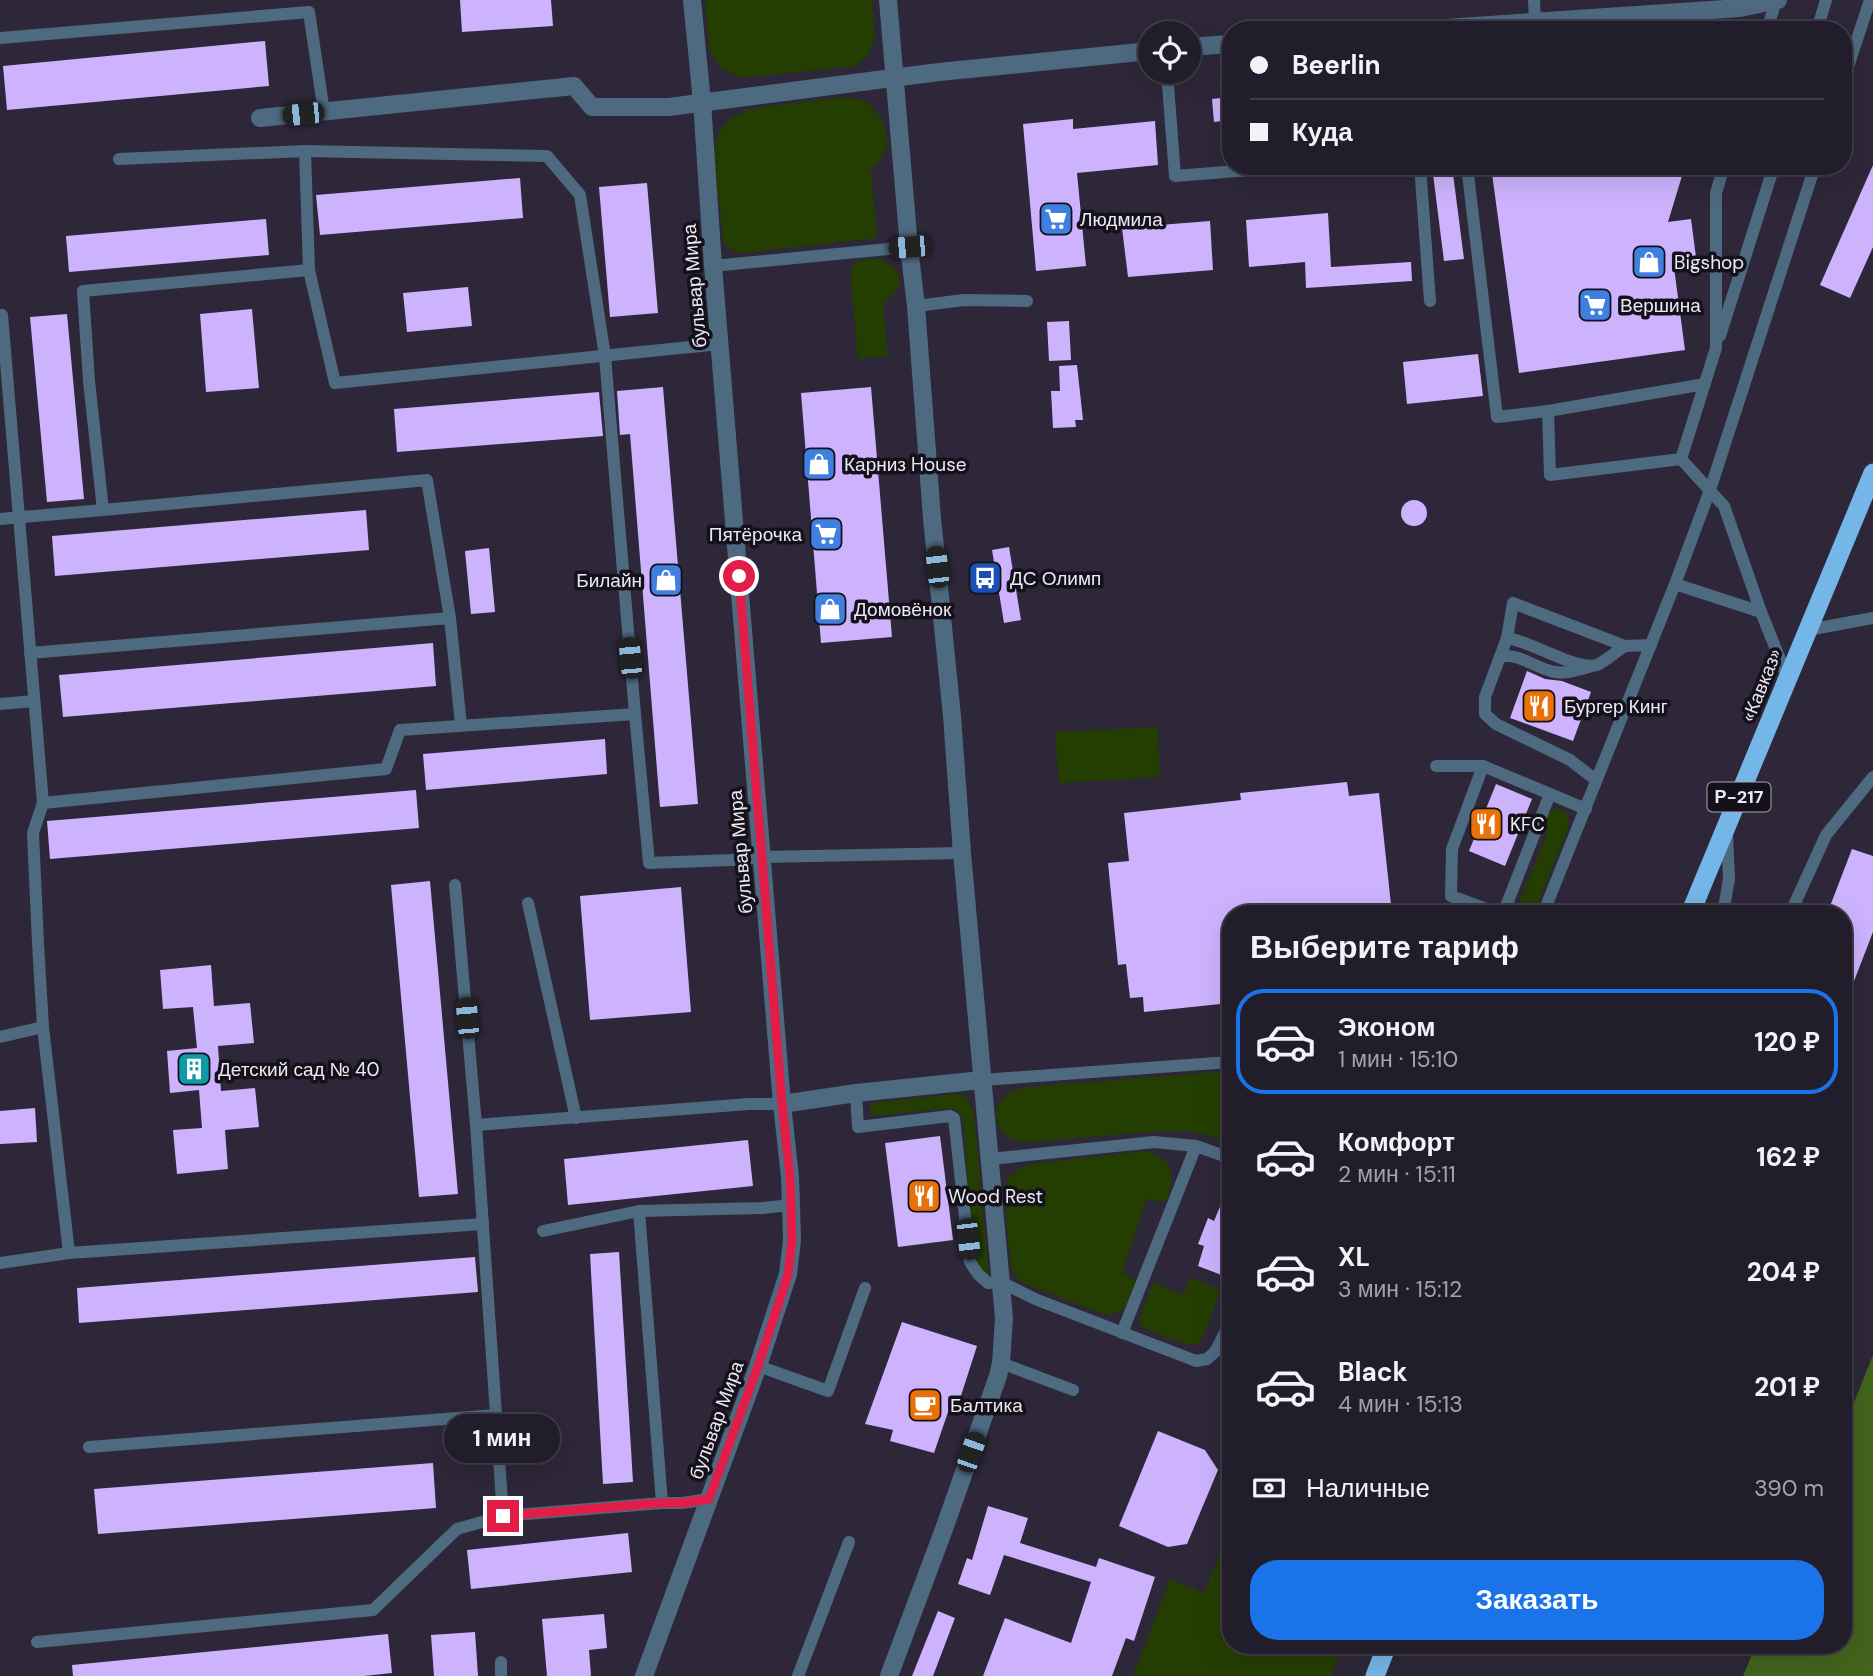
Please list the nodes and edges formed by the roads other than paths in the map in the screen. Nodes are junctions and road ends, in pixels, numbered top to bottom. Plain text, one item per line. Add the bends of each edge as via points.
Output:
1 (692, 0) edge
2 (888, 0) edge
3 (1534, 0) edge
4 (1777, 0) edge
5 (1826, 0) edge
6 (1870, 0) edge
7 (1535, 21) edge
8 (1550, 21) edge
9 (1770, 21) edge
10 (1820, 21) edge
11 (0, 38) edge
12 (1222, 45) edge
13 (1201, 46) edge
14 (1138, 52) edge
15 (1852, 55) edge
16 (894, 78) junction
17 (1168, 84) edge
18 (702, 102) junction
19 (324, 112) junction
20 (260, 118) dead end
21 (305, 151) junction
22 (119, 159) dead end
23 (1222, 172) edge
24 (1421, 175) edge
25 (1468, 175) edge
26 (1721, 175) edge
27 (1771, 175) edge
28 (1812, 175) edge
29 (909, 247) junction
30 (713, 266) junction
31 (309, 270) junction
32 (1027, 301) dead end
33 (1430, 301) dead end
34 (916, 306) junction
35 (2, 315) edge
36 (720, 344) junction
37 (1716, 348) junction
38 (605, 356) junction
39 (1705, 384) junction
40 (1548, 411) junction
41 (1681, 459) junction
42 (1873, 472) edge
43 (1710, 490) junction
44 (103, 510) junction
45 (18, 517) junction
46 (0, 519) edge
47 (1675, 584) junction
48 (1761, 612) junction
49 (450, 618) junction
50 (1873, 618) edge
51 (1808, 630) junction
52 (1507, 638) junction
53 (1651, 645) junction
54 (1625, 646) junction
55 (30, 653) junction
56 (1500, 657) junction
57 (1597, 665) junction
58 (1788, 680) junction
59 (34, 701) junction
60 (0, 704) edge
61 (635, 713) junction
62 (461, 725) junction
63 (1436, 766) dead end
64 (1483, 766) junction
65 (1873, 777) edge
66 (1596, 780) junction
67 (1550, 794) junction
68 (43, 803) junction
69 (1586, 809) junction
70 (1726, 829) junction
71 (961, 853) junction
72 (762, 857) junction
73 (456, 885) dead end
74 (528, 903) dead end
75 (1476, 905) edge
76 (1505, 905) edge
77 (1547, 905) edge
78 (1694, 905) edge
79 (1725, 905) edge
80 (1794, 905) edge
81 (43, 1027) junction
82 (0, 1037) edge
83 (1222, 1063) edge
84 (982, 1080) junction
85 (856, 1093) junction
86 (782, 1104) junction
87 (576, 1118) junction
88 (476, 1125) junction
89 (1196, 1146) junction
90 (1222, 1155) edge
91 (990, 1159) junction
92 (791, 1205) junction
93 (639, 1211) junction
94 (483, 1224) junction
95 (543, 1231) dead end
96 (69, 1253) junction
97 (0, 1263) edge
98 (1001, 1282) junction
99 (865, 1288) dead end
100 (1122, 1333) junction
101 (1222, 1338) edge
102 (1001, 1363) junction
103 (758, 1366) junction
104 (1073, 1390) dead end
105 (496, 1415) junction
106 (89, 1447) dead end
107 (709, 1499) junction
108 (662, 1503) junction
109 (503, 1516) junction
110 (849, 1542) dead end
111 (37, 1642) dead end
112 (1384, 1654) edge
113 (500, 1662) dead end
114 (502, 1676) edge
115 (644, 1676) edge
116 (799, 1676) edge
117 (889, 1676) edge
118 (1375, 1676) edge

1 - 18 street, бульвар Мира
2 - 16 street
3 - 7 lane
4 - 8 street via 1740,8
4 - 9 lane
5 - 10 lane
6 - 15 lane
11 - 19 lane via 309,12
12 - 13 street
14 - 16 street
16 - 18 street
16 - 29 street
17 - 23 lane via 1175,176
18 - 19 street via 592,107 574,86
18 - 30 street, бульвар Мира
19 - 20 street
21 - 22 lane
21 - 31 lane
21 - 38 lane via 547,156 580,195
24 - 33 lane
25 - 40 lane via 1497,417
26 - 37 lane via 1716,193
27 - 37 lane
28 - 43 lane
29 - 30 lane
29 - 34 street
30 - 36 street, бульвар Мира
31 - 38 lane via 335,383
31 - 44 lane via 83,292
32 - 34 lane via 964,300
34 - 71 street
35 - 45 lane
36 - 38 lane
36 - 72 street, бульвар Мира
37 - 39 lane
38 - 61 lane
39 - 40 lane
39 - 41 lane
40 - 41 lane via 1550,475
41 - 43 lane
42 - 51 highway, «Кавказ» / Р-217
43 - 47 lane
43 - 48 lane via 1724,506
44 - 45 lane
44 - 49 lane via 427,480
45 - 46 lane
45 - 55 lane
47 - 48 lane
47 - 53 lane
48 - 58 lane
49 - 55 lane
49 - 62 lane
50 - 51 lane
51 - 58 highway, «Кавказ» / Р-217
52 - 54 lane via 1513,603
52 - 56 lane
52 - 57 lane via 1578,664
53 - 54 lane
53 - 66 lane
54 - 57 lane
55 - 59 lane
56 - 57 lane via 1509,655 1556,672
56 - 66 lane via 1485,696 1485,714 1496,724 1570,760
58 - 70 highway, «Кавказ» / Р-217
59 - 60 lane
59 - 68 lane
61 - 62 lane
61 - 72 lane via 649,863
62 - 68 lane via 400,730 386,769
63 - 64 lane
64 - 67 lane
64 - 75 lane via 1452,849 1451,896
65 - 80 lane via 1826,835
66 - 69 lane
67 - 69 lane
67 - 76 lane
68 - 81 lane via 33,834
69 - 77 lane
70 - 78 highway, «Кавказ» / Р-217
70 - 79 lane via 1729,879
71 - 72 lane
71 - 84 street
72 - 86 street, бульвар Мира
73 - 88 lane
74 - 87 lane
81 - 82 lane
81 - 96 lane
83 - 84 lane
84 - 85 street
84 - 91 street
85 - 86 street
85 - 98 lane via 858,1127 954,1118 970,1262 988,1283
86 - 87 lane
86 - 92 street, бульвар Мира
87 - 88 lane
88 - 94 lane
89 - 90 lane
89 - 91 lane via 1154,1142
89 - 100 lane
91 - 98 street
92 - 93 lane
92 - 103 street, бульвар Мира via 788,1275
93 - 95 lane
93 - 108 lane
94 - 96 lane
94 - 105 lane
96 - 97 lane
98 - 100 lane
98 - 102 street
99 - 103 lane via 828,1391
100 - 101 lane via 1196,1361 1207,1359
102 - 104 lane
102 - 117 street
103 - 107 street, бульвар Мира
105 - 106 lane
105 - 109 lane
107 - 108 lane
107 - 115 street, бульвар Мира
108 - 109 lane
109 - 111 lane via 457,1529 373,1610
110 - 116 lane
112 - 118 highway
113 - 114 lane

